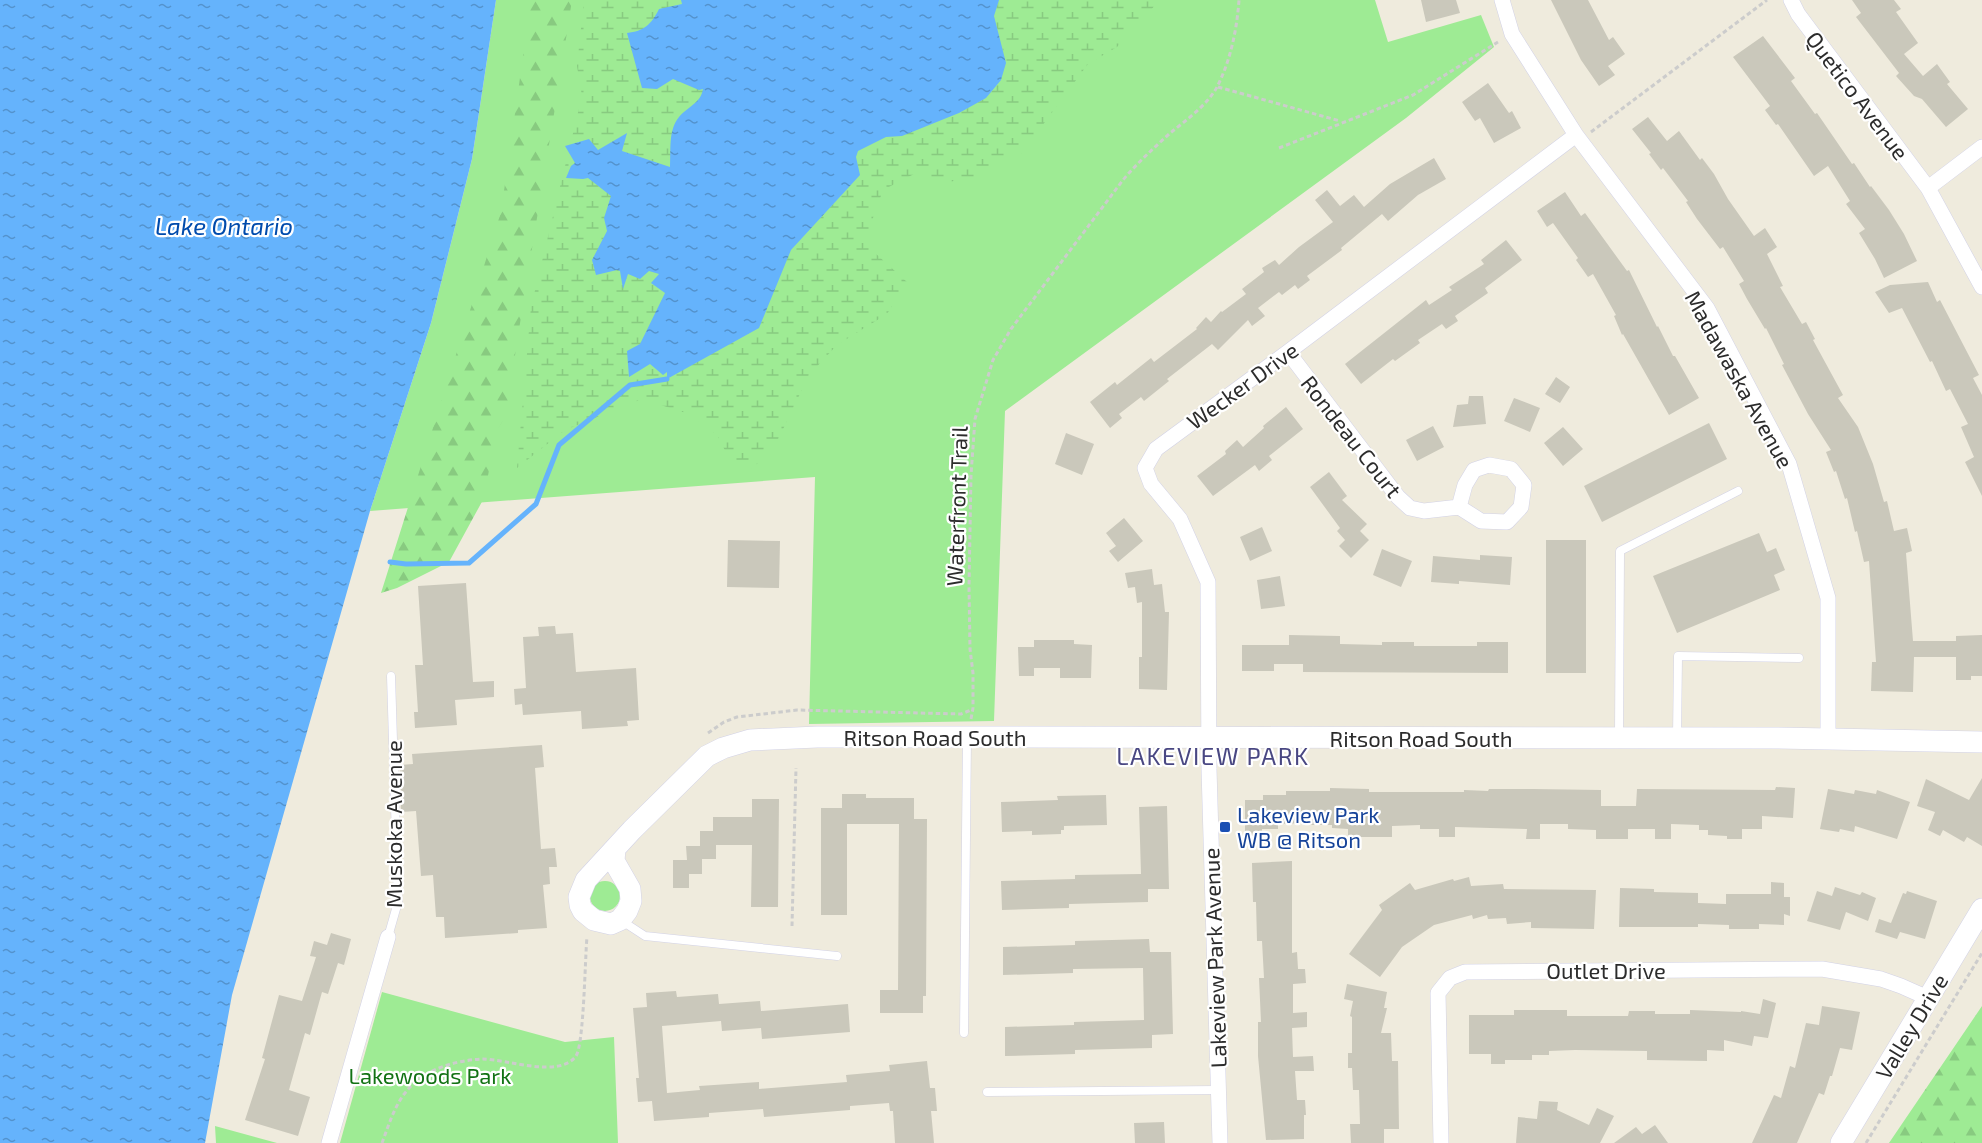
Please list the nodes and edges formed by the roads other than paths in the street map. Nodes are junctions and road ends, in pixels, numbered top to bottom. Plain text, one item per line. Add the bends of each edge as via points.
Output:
1 (1502, 0) edge
2 (1791, 0) edge
3 (1578, 138) junction
4 (1982, 147) edge
5 (1928, 188) junction
6 (1982, 287) edge
7 (1288, 352) junction
8 (1738, 491) dead end
9 (1459, 507) junction
10 (1799, 658) dead end
11 (391, 676) dead end
12 (967, 737) junction
13 (1208, 738) junction
14 (1677, 738) junction
15 (1619, 739) junction
16 (1828, 739) junction
17 (1982, 741) edge
18 (615, 849) junction
19 (1982, 909) edge
20 (620, 920) junction
21 (388, 937) joint
22 (837, 957) dead end
23 (1928, 998) junction
24 (964, 1033) dead end
25 (1218, 1090) junction
26 (987, 1092) dead end
27 (329, 1143) edge
28 (1220, 1143) edge
29 (1441, 1143) edge
30 (1841, 1143) edge

1 - 3 street, Madawaska Avenue via 1512,34
2 - 5 street, Quetico Avenue
3 - 7 street, Wecker Drive
3 - 16 street, Madawaska Avenue via 1707,308 1790,464 1828,598
4 - 5 street
5 - 6 street, Quetico Avenue
7 - 9 street, Rondeau Court via 1398,497 1410,507 1424,511
7 - 13 street, Wecker Drive via 1156,449 1145,468 1150,484 1180,519 1208,582
8 - 15 lane via 1620,551
9 - 9 street via 1481,521 1507,522 1521,507 1524,485 1511,469 1489,465 1474,470
10 - 14 lane via 1678,656
11 - 21 lane, Muskoka Avenue via 398,902
12 - 13 street, Ritson Road South
12 - 18 street, Ritson Road South via 817,737 736,743 707,756
12 - 24 lane
13 - 15 street, Ritson Road South
13 - 25 street, Lakeview Park Avenue
14 - 15 street, Ritson Road South
14 - 16 street, Ritson Road South
16 - 17 street, Ritson Road South
18 - 20 street via 614,861 630,889 631,901
18 - 20 street, Ritson Road South via 591,874 579,897 583,911 594,920 611,924
19 - 23 street, Valley Drive
20 - 22 lane via 645,936
21 - 27 street, Muskoka Avenue
23 - 29 street, Outlet Drive via 1881,979 1822,969 1465,972 1450,978 1438,993
23 - 30 street, Valley Drive
25 - 26 lane
25 - 28 street, Lakeview Park Avenue

